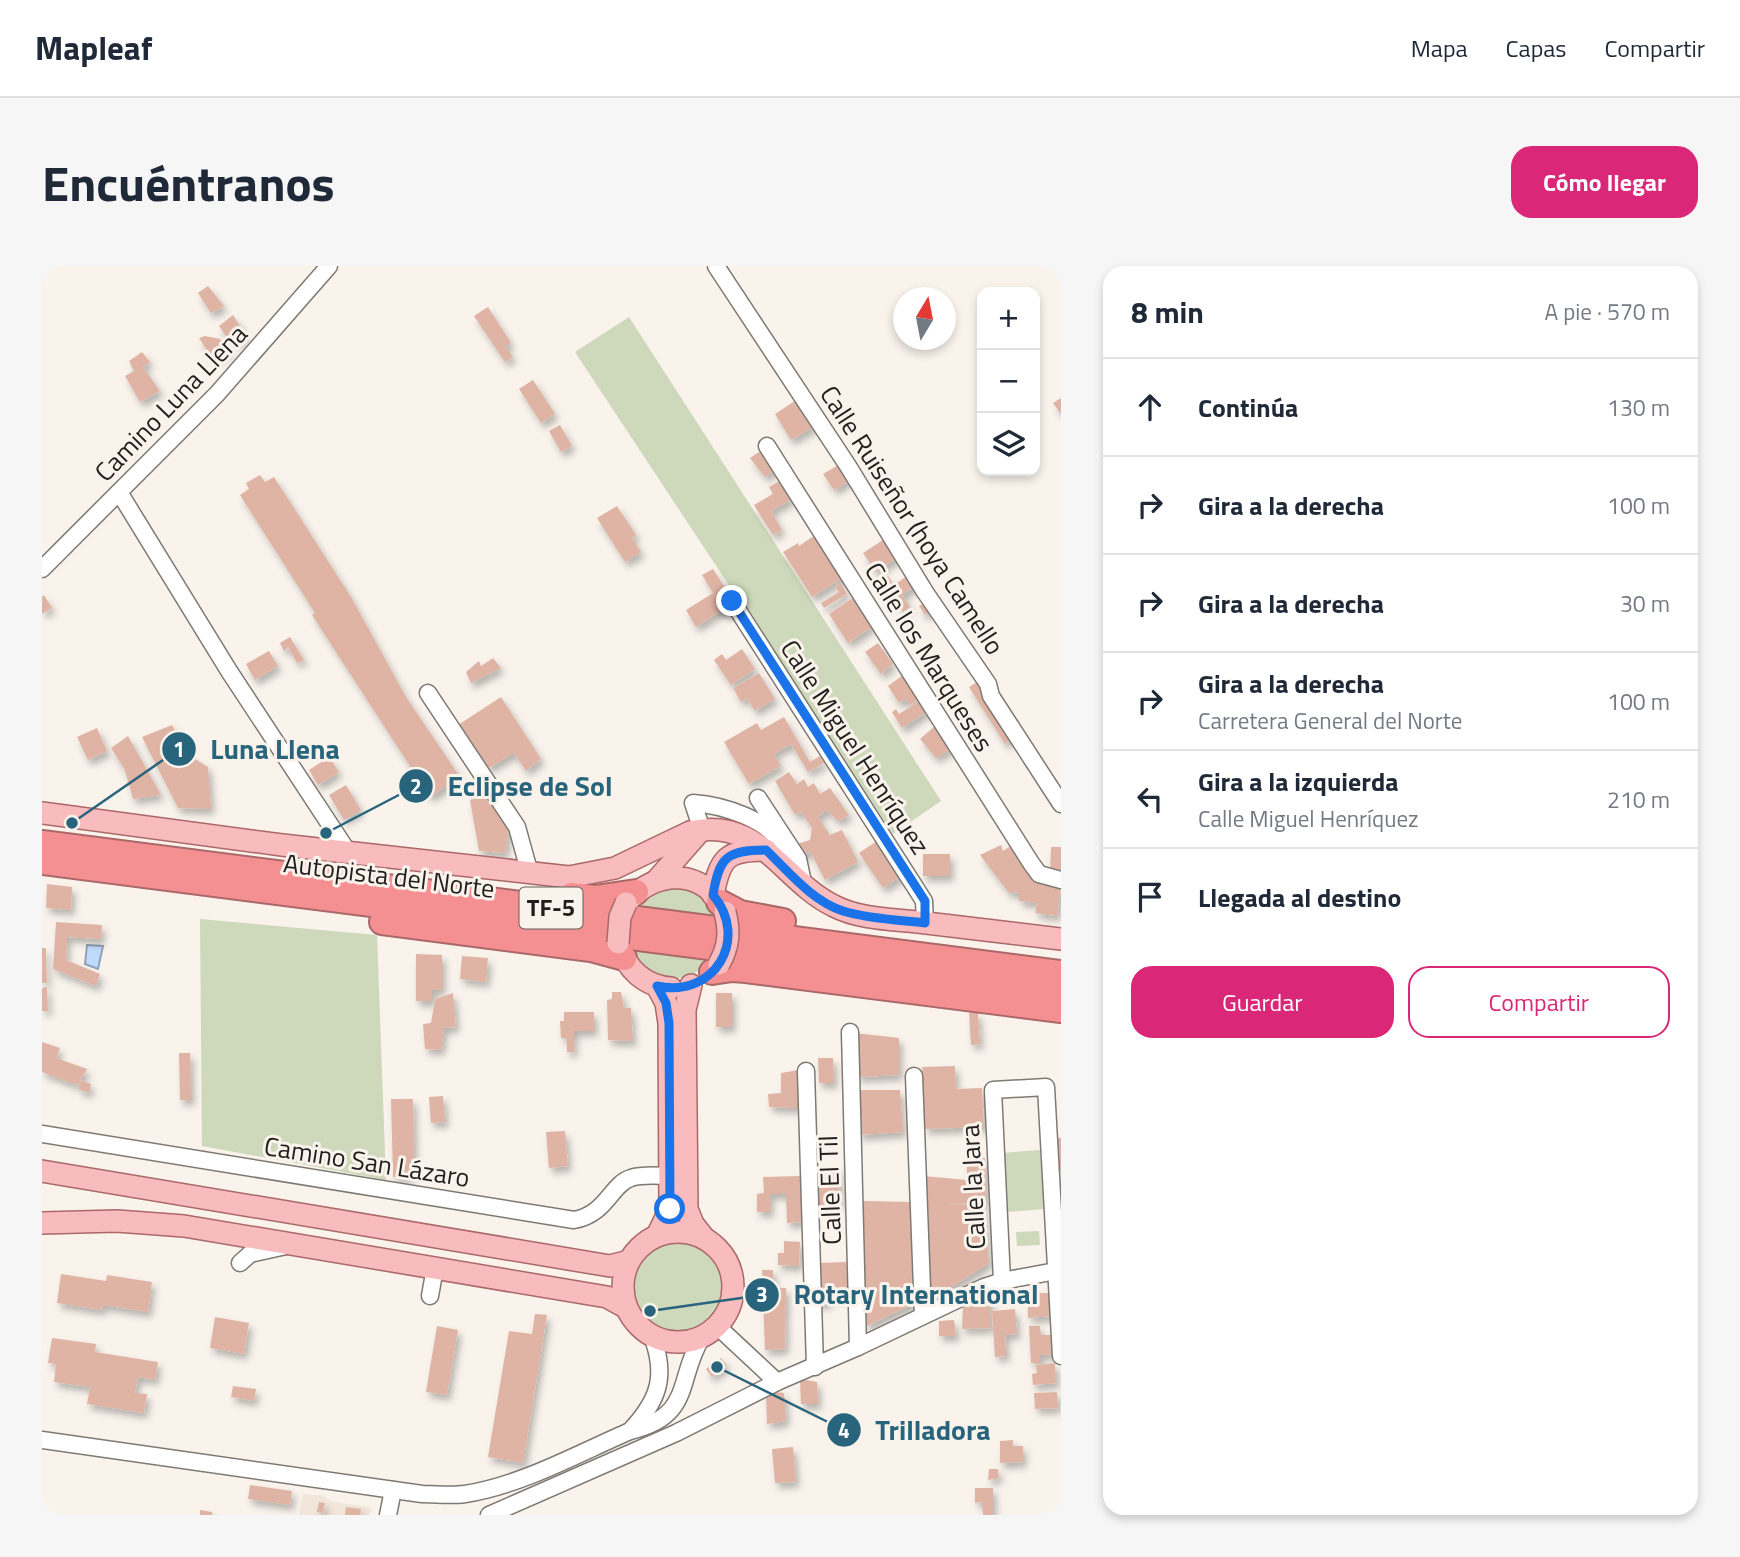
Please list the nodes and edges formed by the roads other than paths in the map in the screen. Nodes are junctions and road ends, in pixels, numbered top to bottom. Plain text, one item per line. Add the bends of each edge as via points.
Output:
1 (329, 266) edge
2 (716, 266) edge
3 (767, 446) dead end
4 (119, 492) junction
5 (42, 569) edge
6 (732, 601) dead end
7 (428, 693) dead end
8 (758, 798) dead end
9 (1061, 804) edge
10 (42, 813) edge
11 (702, 830) junction
12 (42, 833) edge
13 (42, 842) edge
14 (766, 850) junction
15 (348, 852) junction
16 (42, 862) edge
17 (85, 867) junction
18 (787, 870) junction
19 (530, 874) junction
20 (1061, 880) edge
21 (804, 887) junction
22 (640, 891) junction
23 (719, 903) junction
24 (925, 923) junction
25 (1061, 937) edge
26 (621, 950) junction
27 (1061, 960) edge
28 (716, 968) junction
29 (1061, 973) edge
30 (691, 985) junction
31 (657, 986) junction
32 (1061, 992) edge
33 (1061, 1010) edge
34 (850, 1032) dead end
35 (806, 1071) dead end
36 (914, 1076) dead end
37 (42, 1134) edge
38 (42, 1171) edge
39 (670, 1176) junction
40 (42, 1223) edge
41 (657, 1236) junction
42 (704, 1238) junction
43 (293, 1244) junction
44 (629, 1261) junction
45 (240, 1263) dead end
46 (435, 1268) junction
47 (1058, 1270) edge
48 (1002, 1281) junction
49 (430, 1296) dead end
50 (627, 1308) junction
51 (923, 1315) junction
52 (710, 1332) junction
53 (652, 1336) junction
54 (858, 1347) junction
55 (1061, 1356) edge
56 (815, 1367) junction
57 (777, 1382) junction
58 (630, 1431) junction
59 (42, 1440) edge
60 (393, 1490) junction
61 (388, 1515) edge
62 (489, 1515) edge

1 - 4 street, Camino Luna Llena via 217,394
2 - 9 street, Calle Ruiseñor (hoya Camello
3 - 20 street, Calle los Marqueses via 1031,863 1039,874
4 - 5 street, Camino Luna Llena
4 - 15 street
6 - 24 street, Calle Miguel Henríquez via 925,901
7 - 19 street via 517,827
8 - 21 street via 798,859
10 - 15 main road
11 - 14 main road via 733,831
11 - 18 street via 693,803 755,820 783,847
11 - 19 main road via 589,875
11 - 22 main road
12 - 22 highway via 595,898
13 - 29 highway, Autopista del Norte / TF-5
14 - 18 main road
14 - 23 main road via 731,854 722,862 716,876
15 - 19 main road
16 - 17 highway, Autopista del Norte / TF-5
17 - 26 highway via 124,885
17 - 32 highway, Autopista del Norte / TF-5
18 - 21 main road
21 - 24 main road via 843,911
22 - 23 main road via 684,879 698,883
22 - 26 main road, bridge via 620,917
23 - 27 highway via 754,917
23 - 28 main road, bridge via 729,936
24 - 25 main road
26 - 31 main road via 635,972
28 - 30 main road
28 - 33 highway
30 - 31 main road
30 - 42 main road via 685,1010 687,1209
31 - 39 main road via 669,1023
34 - 54 street, Calle El Til
35 - 56 street
36 - 51 street
37 - 39 street, Camino San Lázaro via 574,1220 603,1206 624,1181
38 - 44 main road via 610,1266
39 - 41 main road via 670,1209
40 - 43 main road via 156,1223
41 - 42 main road via 681,1232
41 - 44 main road
42 - 52 main road via 725,1258 733,1287 726,1315
43 - 45 street via 250,1254
43 - 46 main road
44 - 50 main road via 623,1284
46 - 49 street
46 - 50 main road via 607,1297
47 - 48 street
47 - 48 street, Calle la Jara via 1046,1087 993,1090
47 - 55 street
48 - 51 street
50 - 53 main road
51 - 54 street
52 - 53 main road via 686,1342
52 - 57 street
52 - 58 street via 695,1348 678,1400 668,1413 649,1427
53 - 58 street via 660,1363 656,1396
54 - 56 street
56 - 57 street
57 - 62 street via 676,1433
58 - 60 street via 495,1488 461,1494
59 - 60 street
60 - 61 street

